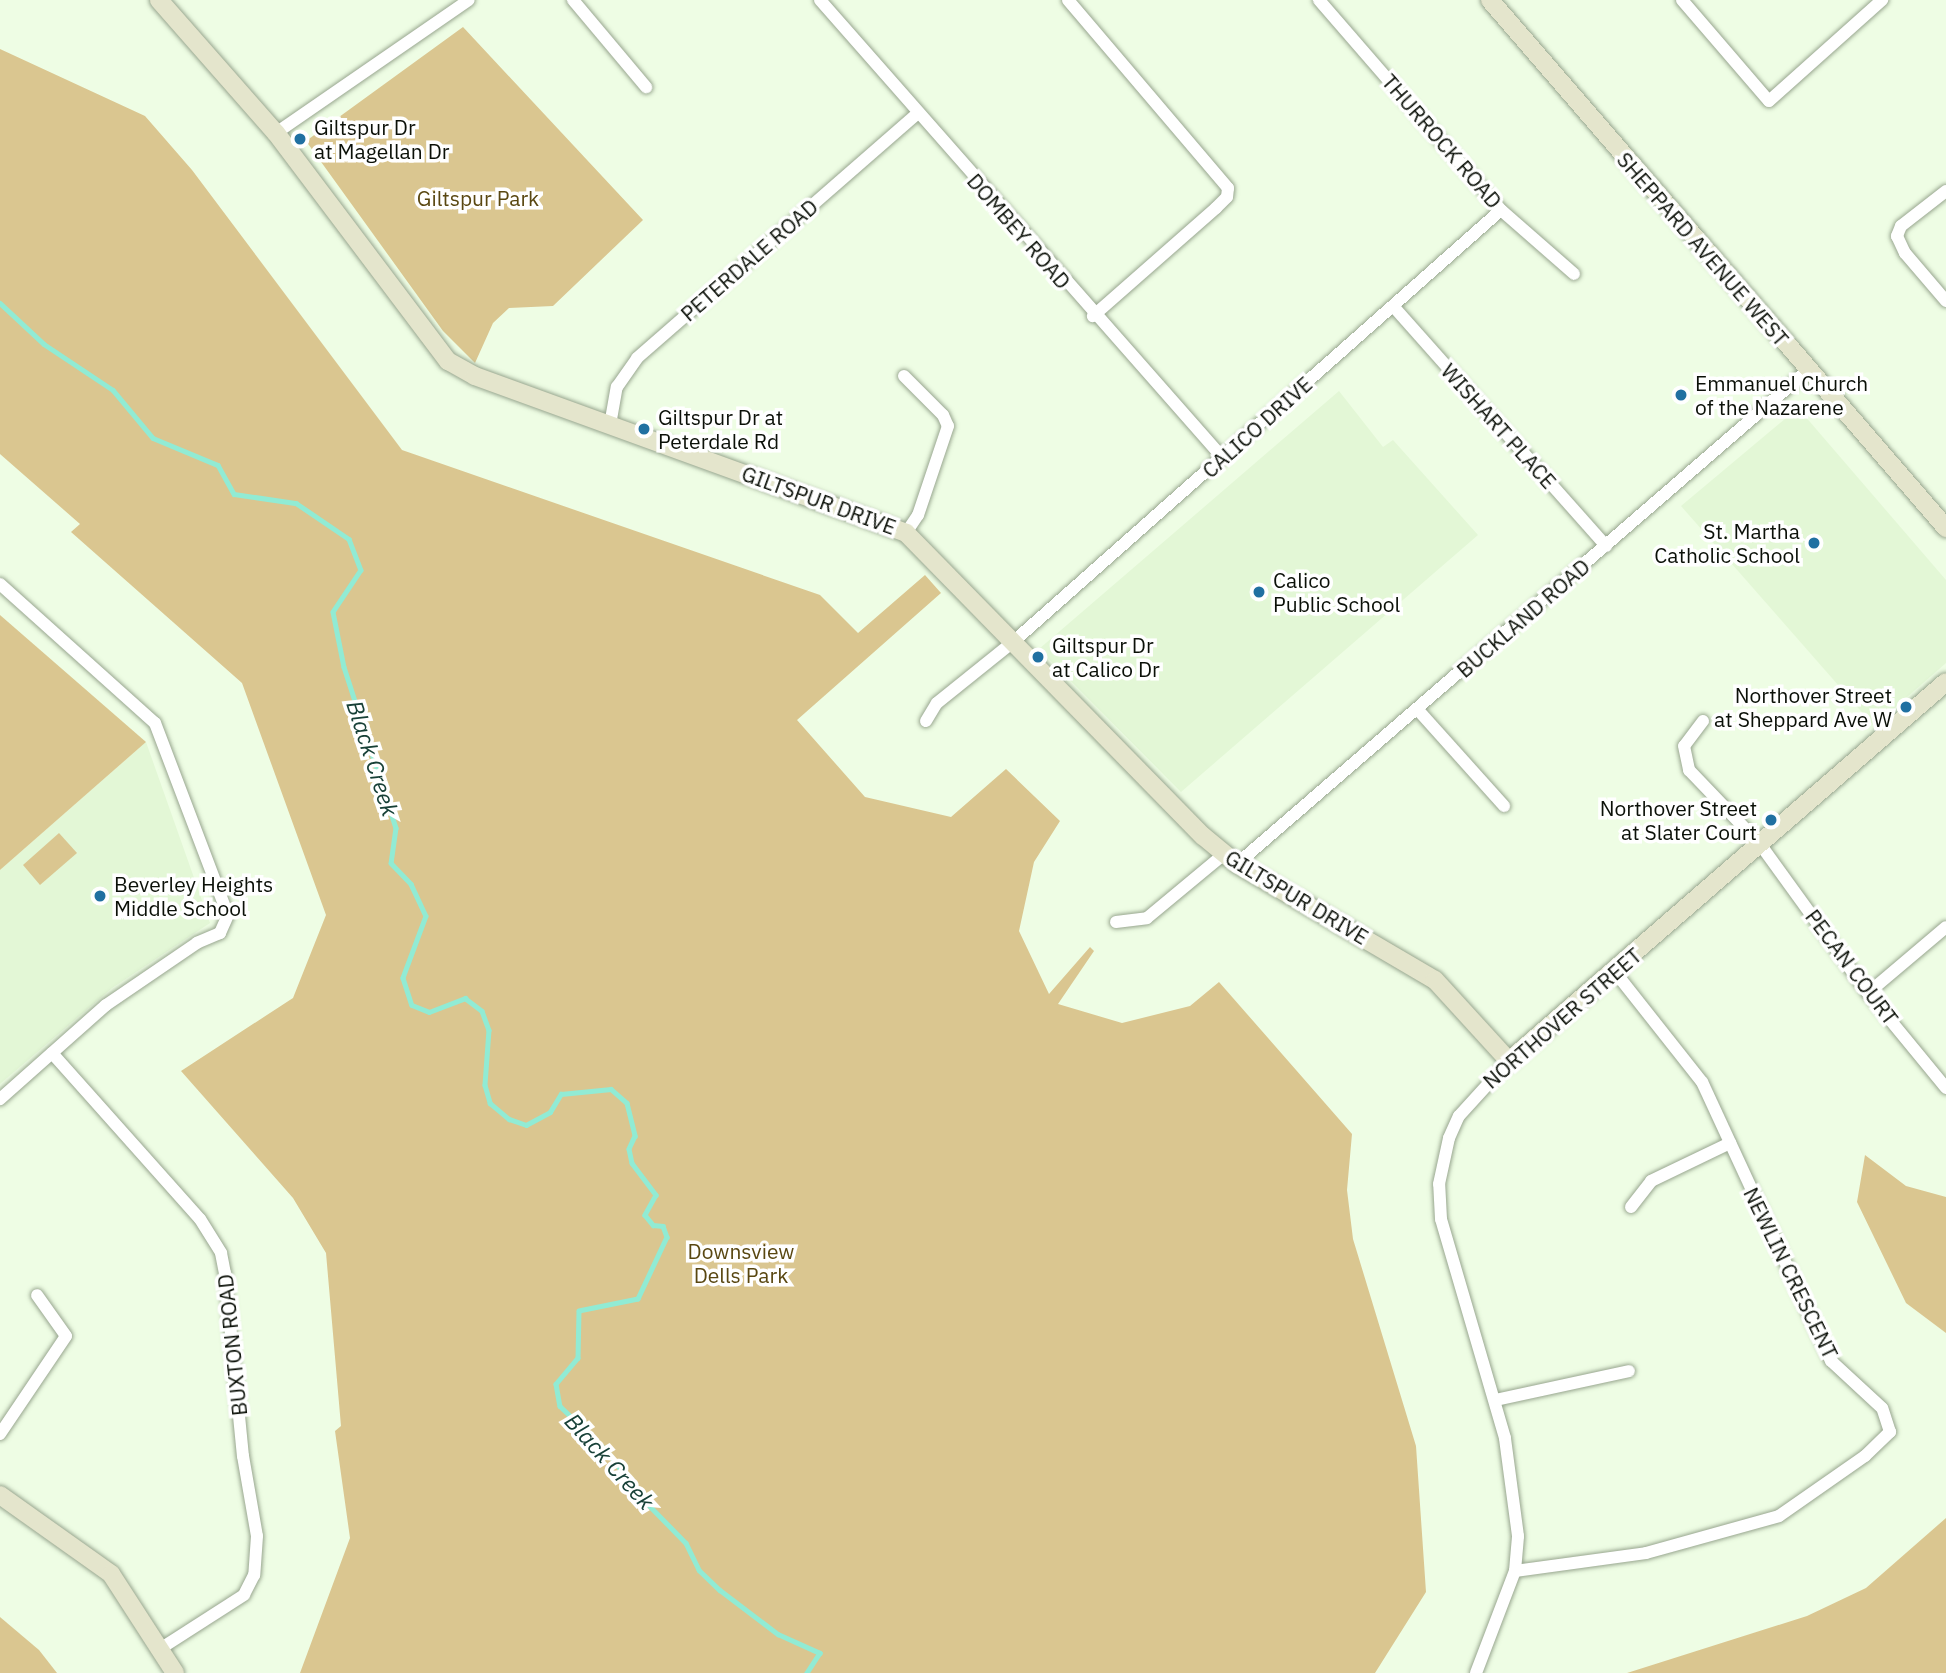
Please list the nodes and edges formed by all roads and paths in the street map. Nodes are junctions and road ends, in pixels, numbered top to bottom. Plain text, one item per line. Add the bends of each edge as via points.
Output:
1 (159, 0) edge
2 (469, 0) edge
3 (573, 0) edge
4 (820, 0) edge
5 (1068, 0) edge
6 (1490, 0) edge
7 (1682, 0) edge
8 (1882, 0) edge
9 (1323, 1) edge
10 (646, 87) dead end
11 (917, 114) junction
12 (276, 133) junction
13 (1946, 191) edge
14 (1501, 210) junction
15 (1574, 274) dead end
16 (1946, 301) edge
17 (1393, 306) junction
18 (1093, 316) junction
19 (1808, 370) junction
20 (904, 376) dead end
21 (610, 425) junction
22 (1223, 458) junction
23 (1946, 528) edge
24 (906, 533) junction
25 (1606, 546) junction
26 (0, 584) edge
27 (1013, 642) junction
28 (1946, 682) edge
29 (1418, 710) junction
30 (926, 721) dead end
31 (1703, 721) dead end
32 (1504, 806) dead end
33 (1760, 844) junction
34 (1231, 859) junction
35 (1116, 922) dead end
36 (1946, 927) edge
37 (1615, 972) junction
38 (1868, 993) junction
39 (52, 1053) junction
40 (1509, 1061) junction
41 (1946, 1088) edge
42 (0, 1099) edge
43 (1730, 1143) junction
44 (1631, 1207) dead end
45 (37, 1295) dead end
46 (1629, 1371) dead end
47 (1495, 1399) junction
48 (0, 1434) edge
49 (0, 1495) edge
50 (1514, 1571) junction
51 (160, 1648) junction
52 (175, 1673) edge
53 (1476, 1673) edge

1 - 12 street, GILTSPUR DRIVE
2 - 12 street
3 - 10 street
4 - 11 street, DOMBEY ROAD
5 - 18 street via 1228,188 1227,197 1216,208
6 - 19 street, SHEPPARD AVENUE WEST
7 - 8 street via 1769,101
9 - 14 street, THURROCK ROAD
11 - 18 street, DOMBEY ROAD
11 - 21 street, PETERDALE ROAD via 638,358 617,387
12 - 21 street, GILTSPUR DRIVE via 448,361 475,376
13 - 16 street via 1901,226 1897,236 1905,253
14 - 15 street, THURROCK ROAD
14 - 17 street, CALICO DRIVE
17 - 22 street, CALICO DRIVE
17 - 25 street, WISHART PLACE
18 - 22 street, DOMBEY ROAD
19 - 23 street, SHEPPARD AVENUE WEST
19 - 25 street, BUCKLAND ROAD
20 - 24 street via 943,415 948,426 918,514
21 - 24 street, GILTSPUR DRIVE
22 - 27 street, CALICO DRIVE
24 - 27 street, GILTSPUR DRIVE
25 - 29 street, BUCKLAND ROAD
26 - 39 street via 155,723 228,915 220,933 197,943 106,1006
27 - 30 street, CALICO DRIVE via 937,704
27 - 34 street, GILTSPUR DRIVE
28 - 33 street, NORTHOVER STREET
29 - 32 street
29 - 34 street, BUCKLAND ROAD
31 - 33 street, PECAN COURT via 1684,746 1689,770
33 - 37 street, NORTHOVER STREET
33 - 38 street, PECAN COURT
34 - 35 street, BUCKLAND ROAD via 1147,918
34 - 40 street, GILTSPUR DRIVE via 1435,980
36 - 38 street
37 - 40 street, NORTHOVER STREET
37 - 43 street, NEWLIN CRESCENT via 1702,1082
38 - 41 street, PECAN COURT
39 - 42 street
39 - 51 street, BUXTON ROAD via 200,1219 221,1253 225,1273 257,1556 244,1595
40 - 47 street, NORTHOVER STREET via 1459,1116 1448,1138 1439,1184 1441,1219
43 - 44 street via 1651,1181
43 - 50 street, NEWLIN CRESCENT via 1831,1361 1882,1408 1890,1432 1865,1456 1779,1516 1646,1553
45 - 48 street via 66,1336
46 - 47 street
47 - 50 street, NORTHOVER STREET via 1516,1510
49 - 51 street via 111,1574
50 - 53 street, NORTHOVER STREET
51 - 52 street

